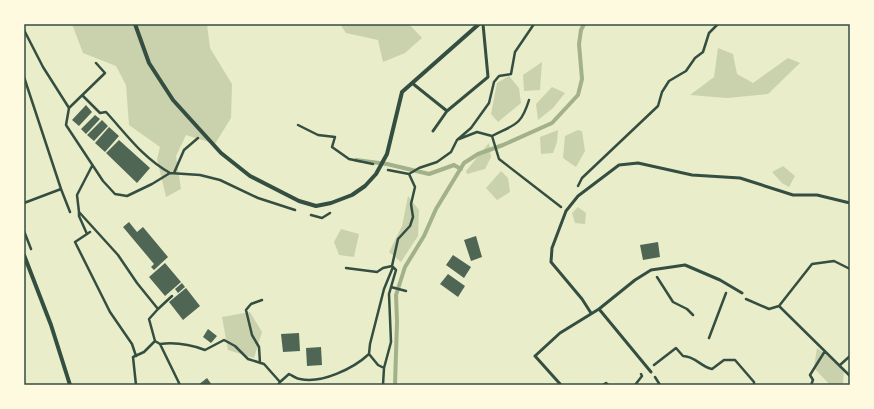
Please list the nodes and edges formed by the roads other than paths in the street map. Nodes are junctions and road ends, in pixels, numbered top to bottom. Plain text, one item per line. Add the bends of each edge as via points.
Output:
1 (135, 24) edge
2 (479, 24) edge
3 (483, 24) edge
4 (412, 83) junction
5 (447, 111) junction
6 (433, 131) dead end
7 (850, 203) edge
8 (24, 255) edge
9 (742, 293) dead end
10 (599, 309) junction
11 (591, 314) junction
12 (650, 371) road end
13 (70, 385) edge
14 (561, 385) edge

1 - 4 street via 149,63 165,88 221,153 250,176 299,201 316,206 352,195 365,186 381,166 402,92
2 - 4 street
3 - 5 lane via 488,77
4 - 5 lane
5 - 6 lane
7 - 11 lane via 817,195 793,195 740,178 692,175 638,163 619,165 578,196 566,211 552,248 551,262 582,299
8 - 13 street via 51,325
9 - 10 lane via 685,265 652,270 635,280
10 - 11 lane
10 - 12 lane
11 - 14 lane via 560,333 535,356

